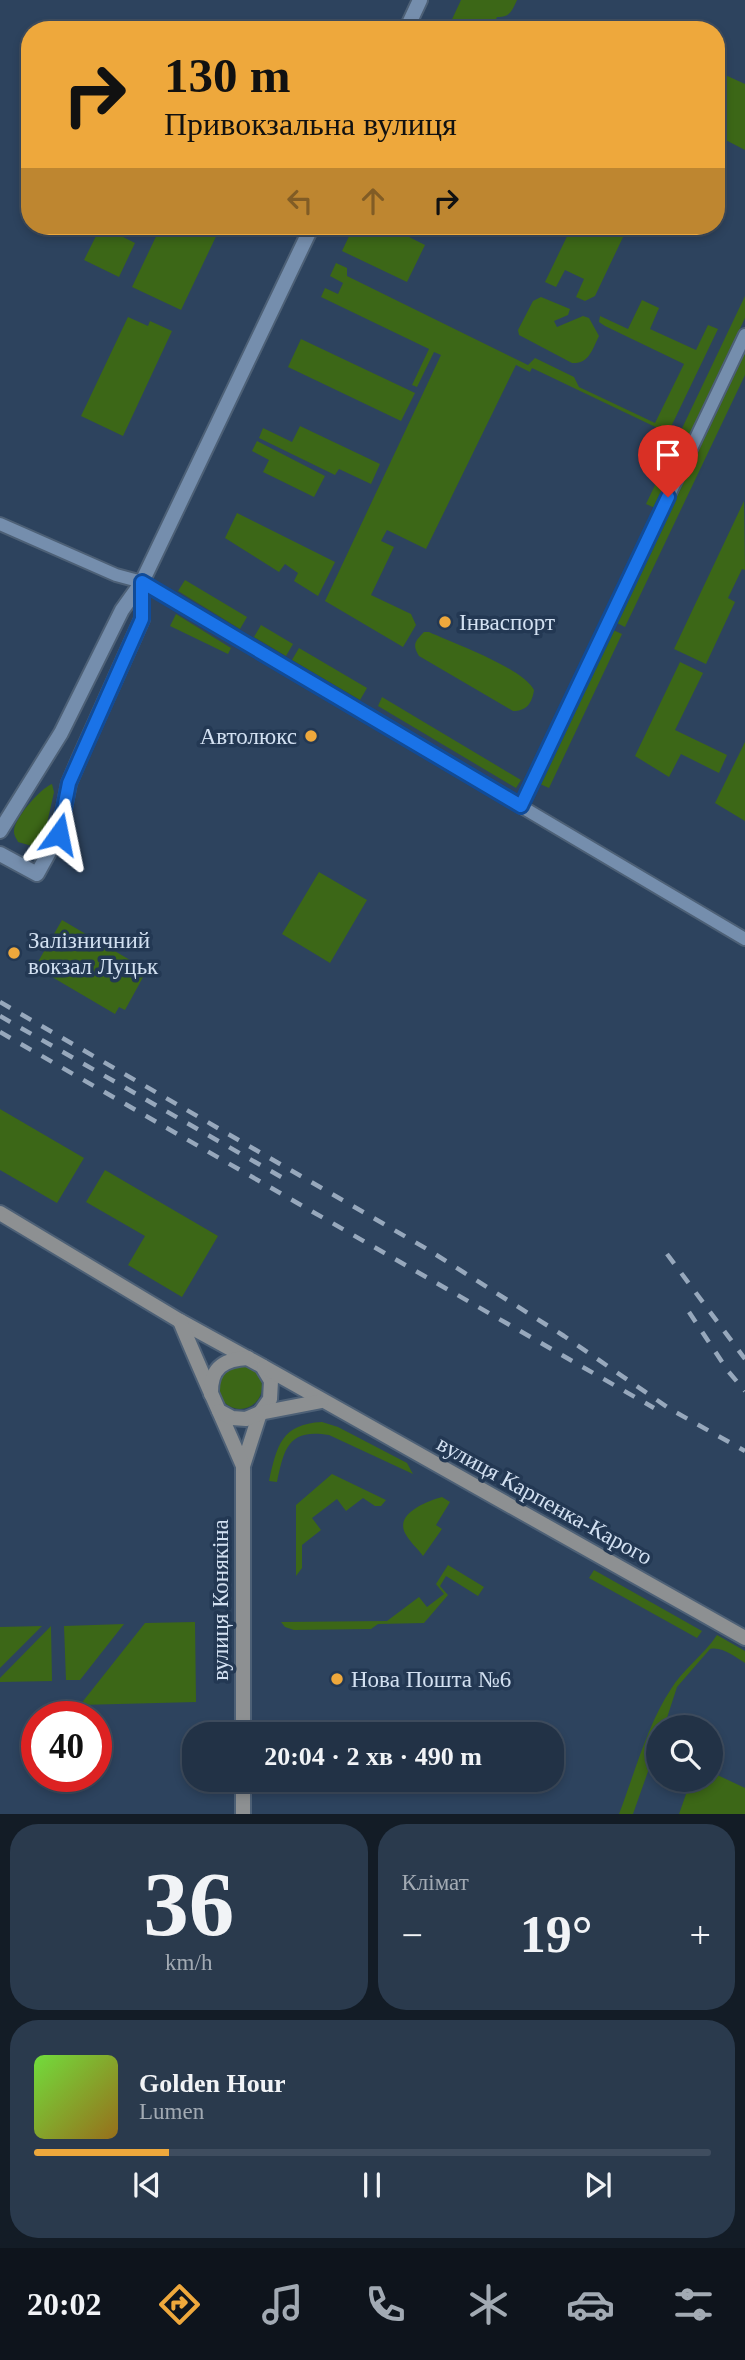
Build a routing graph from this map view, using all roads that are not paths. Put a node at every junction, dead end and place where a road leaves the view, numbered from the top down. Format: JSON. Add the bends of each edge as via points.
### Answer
{"nodes":[{"id":1,"x":420,"y":0,"type":"edge"},
{"id":2,"x":410,"y":21,"type":"edge"},
{"id":3,"x":308,"y":235,"type":"edge"},
{"id":4,"x":745,"y":335,"type":"edge"},
{"id":5,"x":0,"y":524,"type":"edge"},
{"id":6,"x":142,"y":582,"type":"junction"},
{"id":7,"x":521,"y":806,"type":"junction"},
{"id":8,"x":0,"y":831,"type":"edge"},
{"id":9,"x":0,"y":854,"type":"edge"},
{"id":10,"x":745,"y":939,"type":"edge"},
{"id":11,"x":0,"y":1213,"type":"edge"},
{"id":12,"x":180,"y":1321,"type":"junction"},
{"id":13,"x":248,"y":1358,"type":"junction"},
{"id":14,"x":262,"y":1366,"type":"junction"},
{"id":15,"x":322,"y":1401,"type":"junction"},
{"id":16,"x":215,"y":1405,"type":"junction"},
{"id":17,"x":260,"y":1413,"type":"junction"},
{"id":18,"x":243,"y":1465,"type":"junction"},
{"id":19,"x":745,"y":1638,"type":"edge"},
{"id":20,"x":243,"y":1722,"type":"edge"},
{"id":21,"x":243,"y":1792,"type":"edge"},
{"id":22,"x":243,"y":1814,"type":"edge"}],
"edges":[{"from":1,"to":2,"type":"street"},
{"from":3,"to":6,"type":"street"},
{"from":4,"to":7,"type":"street"},
{"from":5,"to":6,"type":"street"},
{"from":6,"to":7,"type":"street"},
{"from":6,"to":8,"type":"street","via":[[122,610],[61,733]]},
{"from":6,"to":9,"type":"street","via":[[142,619],[73,774],[59,834],[37,874]]},
{"from":7,"to":10,"type":"street"},
{"from":11,"to":12,"type":"main road"},
{"from":12,"to":13,"type":"main road"},
{"from":12,"to":16,"type":"main road"},
{"from":13,"to":14,"type":"main road"},
{"from":13,"to":16,"type":"main road","via":[[232,1359],[218,1367],[210,1382]]},
{"from":14,"to":15,"type":"main road","name":"вулиця Карпенка-Карого"},
{"from":14,"to":17,"type":"main road","via":[[271,1381],[270,1399]]},
{"from":15,"to":17,"type":"main road"},
{"from":15,"to":19,"type":"main road","name":"вулиця Карпенка-Карого"},
{"from":16,"to":17,"type":"main road","via":[[232,1418]]},
{"from":16,"to":18,"type":"main road"},
{"from":17,"to":18,"type":"main road"},
{"from":18,"to":20,"type":"main road","name":"вулиця Конякіна"},
{"from":21,"to":22,"type":"main road"}]}
